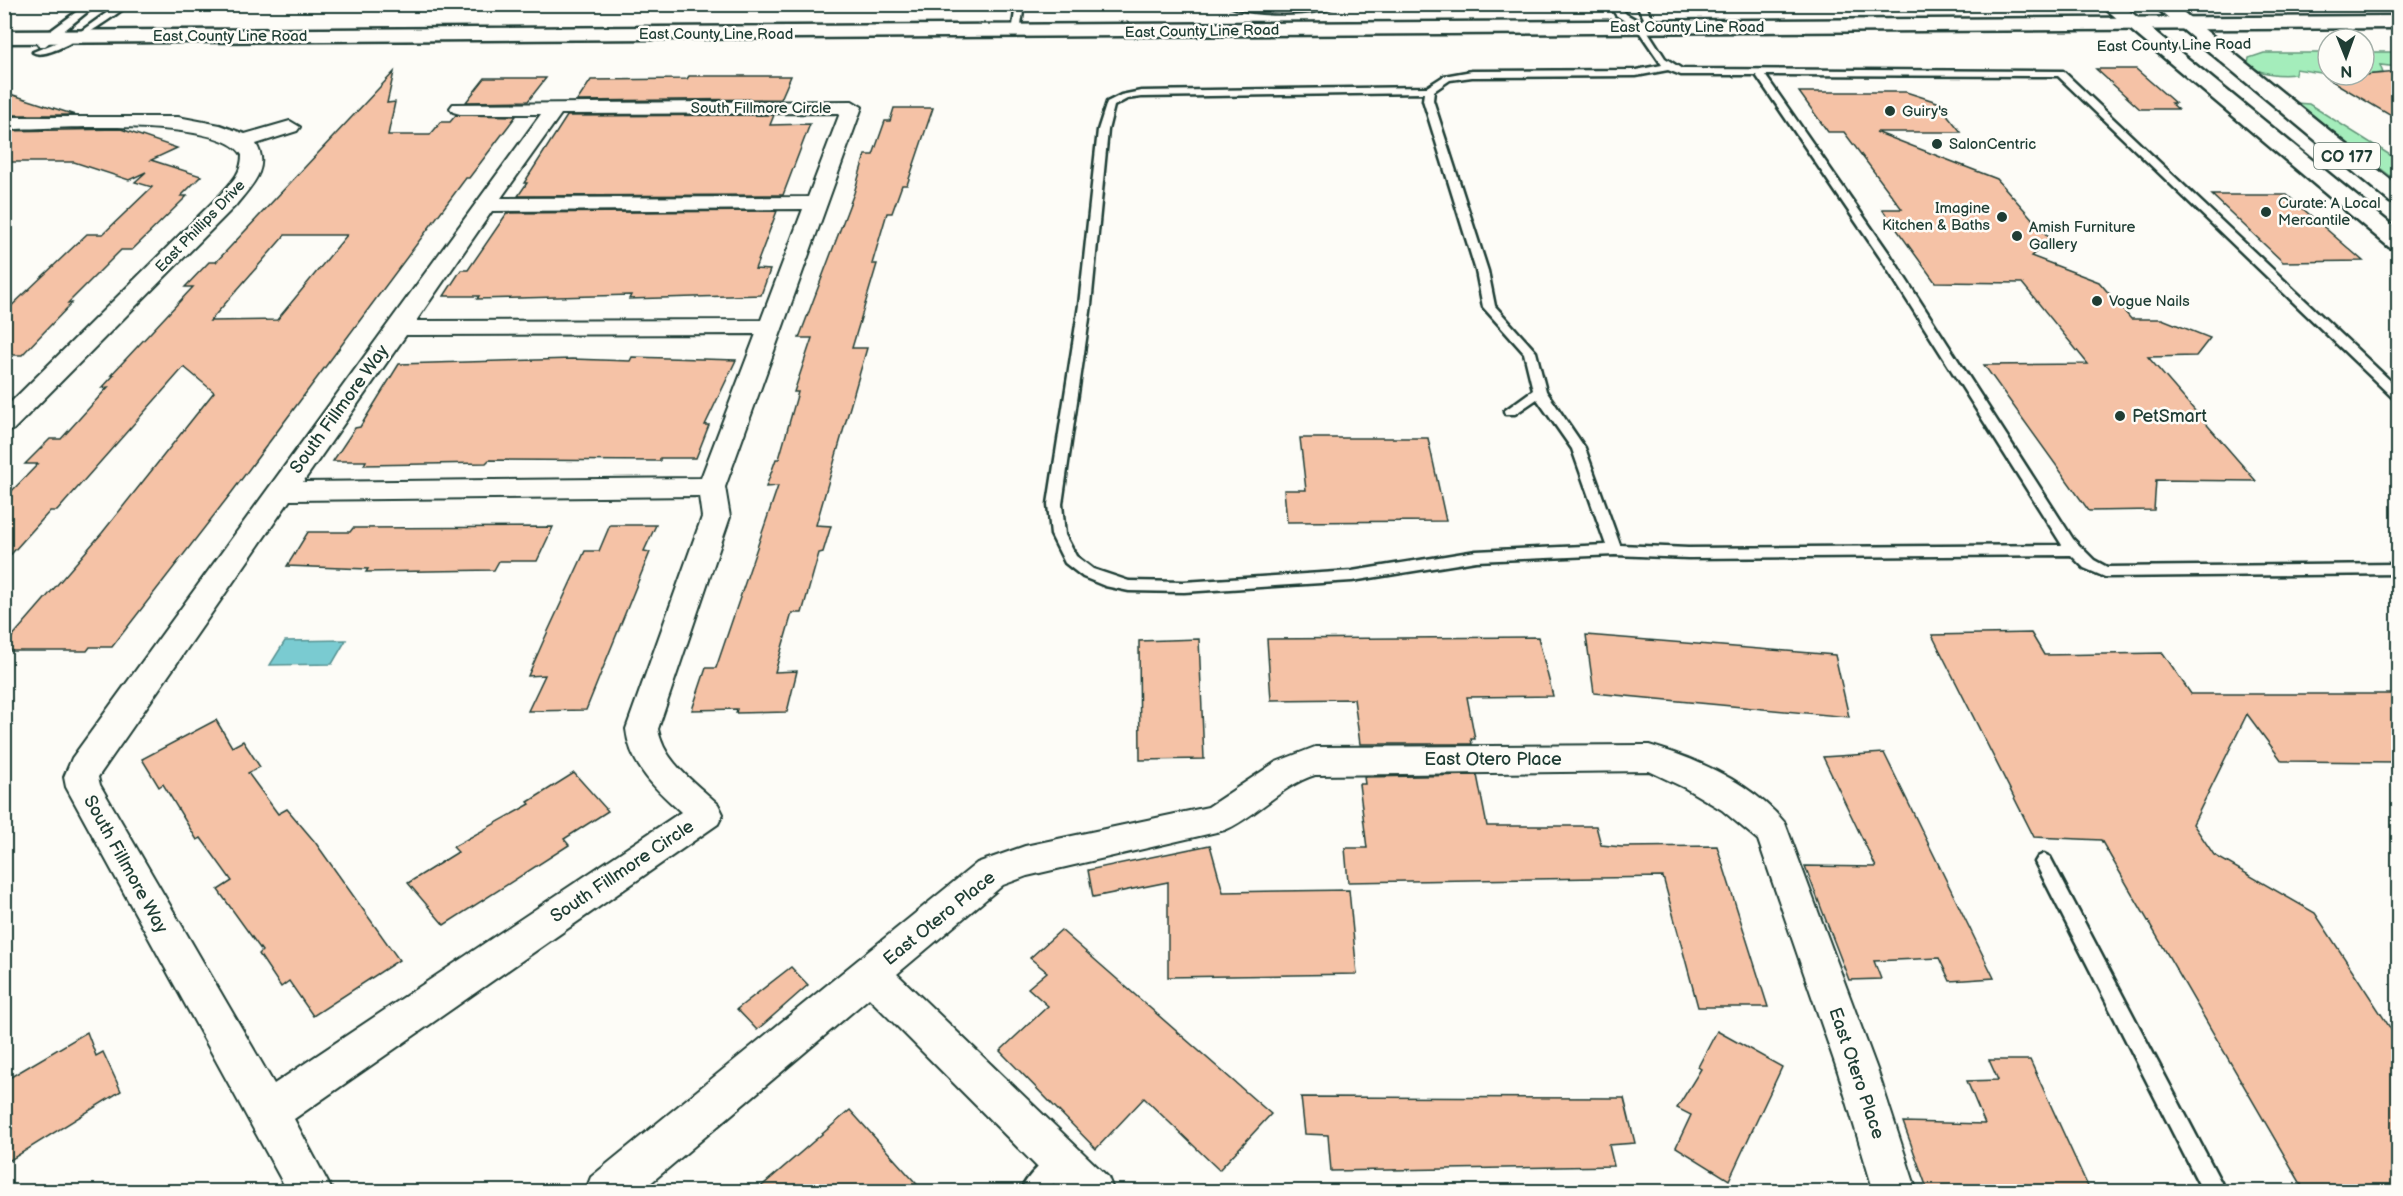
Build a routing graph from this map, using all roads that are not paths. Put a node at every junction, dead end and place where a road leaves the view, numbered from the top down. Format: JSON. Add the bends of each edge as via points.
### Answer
{"nodes":[{"id":1,"x":93,"y":4,"type":"edge"},
{"id":2,"x":125,"y":4,"type":"edge"},
{"id":3,"x":504,"y":4,"type":"edge"},
{"id":4,"x":564,"y":4,"type":"edge"},
{"id":5,"x":883,"y":4,"type":"edge"},
{"id":6,"x":930,"y":4,"type":"edge"},
{"id":7,"x":1020,"y":4,"type":"edge"},
{"id":8,"x":1230,"y":4,"type":"edge"},
{"id":9,"x":1335,"y":4,"type":"edge"},
{"id":10,"x":1613,"y":4,"type":"edge"},
{"id":11,"x":1640,"y":4,"type":"edge"},
{"id":12,"x":2109,"y":4,"type":"edge"},
{"id":13,"x":2161,"y":4,"type":"edge"},
{"id":14,"x":2398,"y":22,"type":"edge"},
{"id":15,"x":2185,"y":24,"type":"junction"},
{"id":16,"x":2134,"y":25,"type":"junction"},
{"id":17,"x":1640,"y":27,"type":"junction"},
{"id":18,"x":1016,"y":33,"type":"junction"},
{"id":19,"x":80,"y":36,"type":"junction"},
{"id":20,"x":4,"y":37,"type":"edge"},
{"id":21,"x":43,"y":44,"type":"junction"},
{"id":22,"x":2240,"y":44,"type":"dead end"},
{"id":23,"x":2158,"y":45,"type":"junction"},
{"id":24,"x":2209,"y":45,"type":"junction"},
{"id":25,"x":2131,"y":46,"type":"dead end"},
{"id":26,"x":1482,"y":47,"type":"dead end"},
{"id":27,"x":1630,"y":47,"type":"dead end"},
{"id":28,"x":1652,"y":47,"type":"junction"},
{"id":29,"x":1676,"y":47,"type":"dead end"},
{"id":30,"x":4,"y":52,"type":"edge"},
{"id":31,"x":1668,"y":67,"type":"junction"},
{"id":32,"x":1760,"y":74,"type":"junction"},
{"id":33,"x":1429,"y":90,"type":"junction"},
{"id":34,"x":460,"y":108,"type":"dead end"},
{"id":35,"x":555,"y":108,"type":"junction"},
{"id":36,"x":4,"y":123,"type":"edge"},
{"id":37,"x":290,"y":127,"type":"dead end"},
{"id":38,"x":243,"y":141,"type":"junction"},
{"id":39,"x":2398,"y":196,"type":"edge"},
{"id":40,"x":818,"y":203,"type":"junction"},
{"id":41,"x":485,"y":204,"type":"junction"},
{"id":42,"x":2398,"y":242,"type":"edge"},
{"id":43,"x":771,"y":327,"type":"junction"},
{"id":44,"x":397,"y":328,"type":"junction"},
{"id":45,"x":2385,"y":382,"type":"junction"},
{"id":46,"x":2398,"y":382,"type":"edge"},
{"id":47,"x":1540,"y":391,"type":"junction"},
{"id":48,"x":2398,"y":395,"type":"edge"},
{"id":49,"x":1510,"y":411,"type":"dead end"},
{"id":50,"x":4,"y":424,"type":"edge"},
{"id":51,"x":711,"y":487,"type":"junction"},
{"id":52,"x":281,"y":491,"type":"junction"},
{"id":53,"x":1616,"y":550,"type":"junction"},
{"id":54,"x":2075,"y":550,"type":"junction"},
{"id":55,"x":2398,"y":569,"type":"edge"},
{"id":56,"x":2044,"y":862,"type":"dead end"},
{"id":57,"x":870,"y":973,"type":"junction"},
{"id":58,"x":267,"y":1113,"type":"junction"},
{"id":59,"x":1061,"y":1161,"type":"junction"},
{"id":60,"x":312,"y":1191,"type":"edge"},
{"id":61,"x":606,"y":1191,"type":"edge"},
{"id":62,"x":1031,"y":1191,"type":"edge"},
{"id":63,"x":1093,"y":1191,"type":"edge"},
{"id":64,"x":1896,"y":1191,"type":"edge"},
{"id":65,"x":2215,"y":1191,"type":"edge"}],
"edges":[{"from":1,"to":21,"type":"lane"},
{"from":2,"to":19,"type":"lane"},
{"from":3,"to":4,"type":"lane"},
{"from":5,"to":6,"type":"lane"},
{"from":7,"to":18,"type":"lane"},
{"from":8,"to":9,"type":"lane","via":[[1278,9]]},
{"from":10,"to":17,"type":"lane","via":[[1619,16]]},
{"from":11,"to":17,"type":"lane","via":[[1648,18]]},
{"from":12,"to":16,"type":"main road","number":"CO 177"},
{"from":13,"to":15,"type":"main road","number":"CO 177"},
{"from":14,"to":15,"type":"main road","name":"East County Line Road"},
{"from":15,"to":16,"type":"main road","name":"East County Line Road"},
{"from":15,"to":24,"type":"main road","number":"CO 177"},
{"from":16,"to":17,"type":"main road","name":"East County Line Road"},
{"from":16,"to":23,"type":"main road","number":"CO 177"},
{"from":17,"to":18,"type":"main road","name":"East County Line Road"},
{"from":17,"to":28,"type":"lane"},
{"from":18,"to":19,"type":"main road","name":"East County Line Road"},
{"from":19,"to":21,"type":"main road","name":"East County Line Road"},
{"from":20,"to":21,"type":"main road","name":"East County Line Road"},
{"from":21,"to":26,"type":"main road","name":"East County Line Road"},
{"from":21,"to":30,"type":"main road","name":"East County Line Road"},
{"from":22,"to":24,"type":"main road","name":"East County Line Road"},
{"from":23,"to":24,"type":"main road","name":"East County Line Road"},
{"from":23,"to":25,"type":"main road","name":"East County Line Road"},
{"from":23,"to":42,"type":"main road","number":"CO 177"},
{"from":24,"to":39,"type":"main road","number":"CO 177"},
{"from":27,"to":28,"type":"main road","name":"East County Line Road"},
{"from":28,"to":29,"type":"main road","name":"East County Line Road"},
{"from":28,"to":31,"type":"lane"},
{"from":31,"to":32,"type":"lane","via":[[1690,73]]},
{"from":31,"to":33,"type":"lane","via":[[1636,73],[1472,74],[1447,78]]},
{"from":32,"to":45,"type":"lane","via":[[2060,73]]},
{"from":32,"to":54,"type":"lane","via":[[1885,256]]},
{"from":33,"to":47,"type":"lane","via":[[1428,100],[1482,271],[1489,307],[1530,352]]},
{"from":33,"to":53,"type":"lane","via":[[1141,94],[1110,104],[1103,130],[1084,313],[1056,492],[1062,548],[1088,573],[1110,582],[1153,587],[1352,576],[1476,556]]},
{"from":34,"to":35,"type":"street"},
{"from":35,"to":40,"type":"street","name":"South Fillmore Circle","via":[[852,107]]},
{"from":35,"to":41,"type":"street","name":"South Fillmore Way"},
{"from":36,"to":38,"type":"street","via":[[178,123],[227,132]]},
{"from":37,"to":38,"type":"street"},
{"from":38,"to":50,"type":"street","name":"East Phillips Drive","via":[[251,152],[253,165],[228,200]]},
{"from":40,"to":41,"type":"street"},
{"from":40,"to":43,"type":"street","name":"South Fillmore Circle"},
{"from":41,"to":44,"type":"street","name":"South Fillmore Way"},
{"from":43,"to":44,"type":"street","name":"South Fillmore Way"},
{"from":43,"to":51,"type":"street","name":"South Fillmore Circle"},
{"from":44,"to":52,"type":"street","name":"South Fillmore Way"},
{"from":45,"to":46,"type":"lane"},
{"from":45,"to":48,"type":"lane"},
{"from":47,"to":49,"type":"lane"},
{"from":47,"to":53,"type":"lane","via":[[1578,448]]},
{"from":51,"to":52,"type":"street","name":"South Fillmore Way"},
{"from":51,"to":58,"type":"street","name":"South Fillmore Circle","via":[[716,518],[642,729],[645,747],[656,765],[706,814]]},
{"from":52,"to":58,"type":"street","name":"South Fillmore Way","via":[[92,756],[81,777],[83,787]]},
{"from":53,"to":54,"type":"lane"},
{"from":54,"to":55,"type":"lane","via":[[2089,564],[2105,572]]},
{"from":56,"to":65,"type":"lane"},
{"from":57,"to":59,"type":"street","name":"East Otero Place"},
{"from":57,"to":61,"type":"street","name":"East Otero Place"},
{"from":57,"to":64,"type":"street","name":"East Otero Place","via":[[990,874],[1024,861],[1213,820],[1227,815],[1304,763],[1659,760],[1758,814],[1773,833],[1858,1071]]},
{"from":58,"to":60,"type":"street","name":"South Fillmore Way"},
{"from":59,"to":62,"type":"lane"},
{"from":59,"to":63,"type":"street","name":"East Otero Place"}]}
